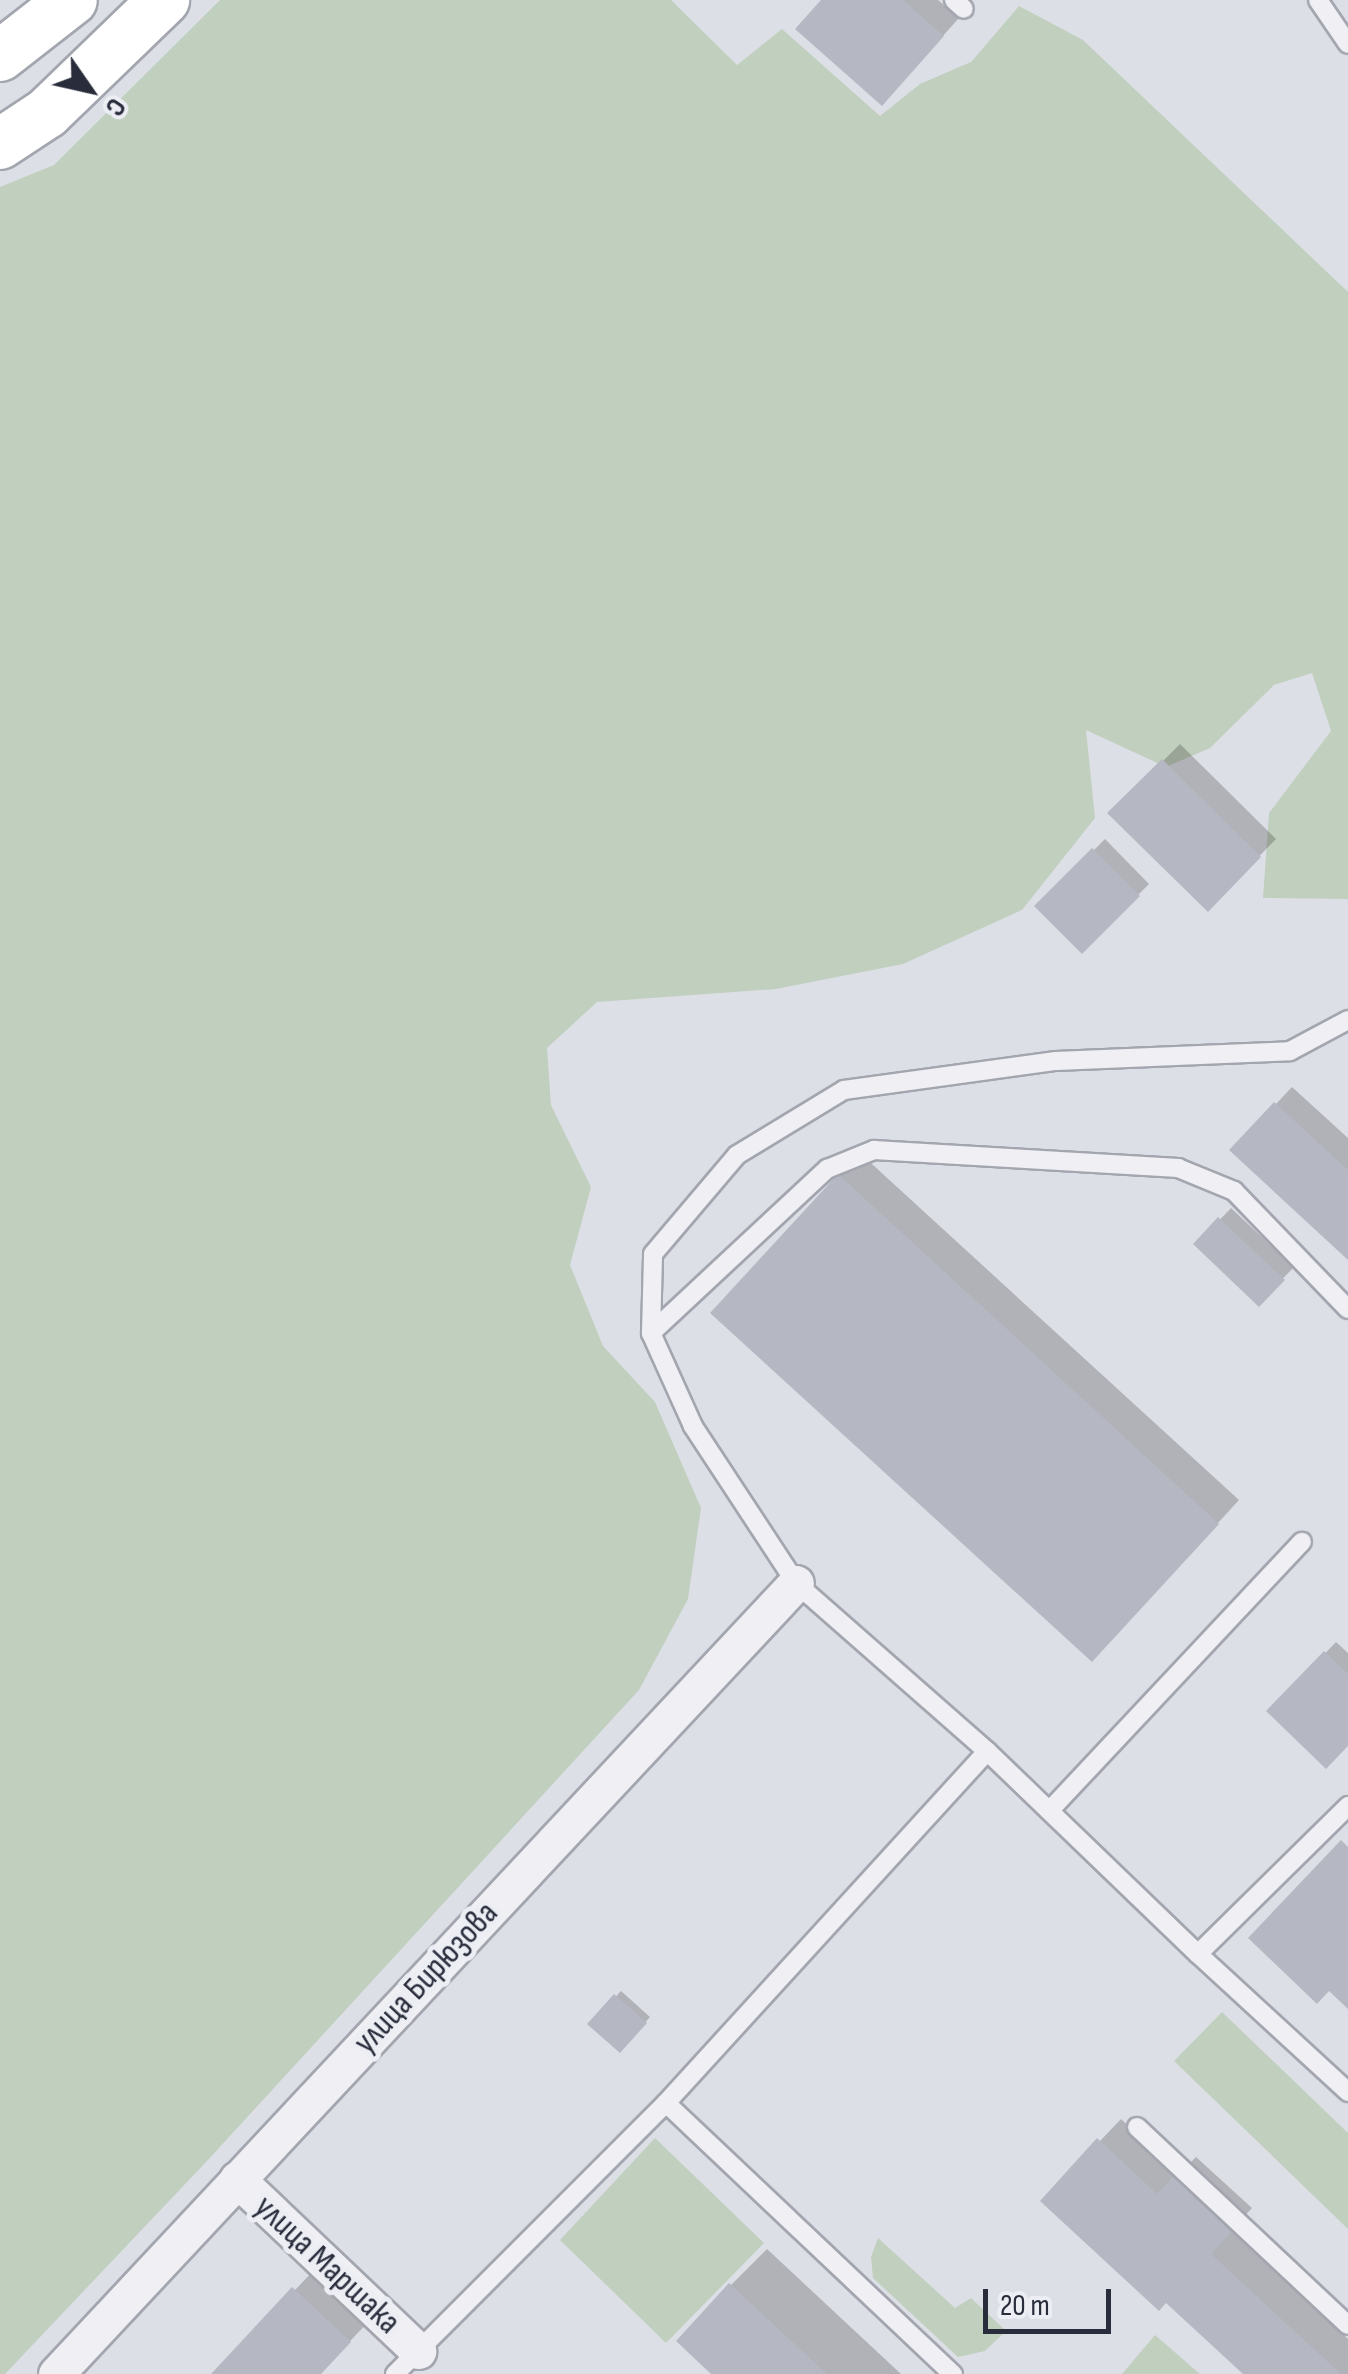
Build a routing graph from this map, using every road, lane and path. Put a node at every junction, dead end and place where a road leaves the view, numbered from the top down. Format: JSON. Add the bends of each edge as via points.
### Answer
{"nodes":[{"id":1,"x":72,"y":0,"type":"edge"},
{"id":2,"x":164,"y":0,"type":"edge"},
{"id":3,"x":1318,"y":0,"type":"edge"},
{"id":4,"x":1348,"y":44,"type":"edge"},
{"id":5,"x":0,"y":56,"type":"edge"},
{"id":6,"x":0,"y":144,"type":"edge"},
{"id":7,"x":1348,"y":1020,"type":"edge"},
{"id":8,"x":1348,"y":1310,"type":"edge"},
{"id":9,"x":651,"y":1333,"type":"junction"},
{"id":10,"x":1302,"y":1542,"type":"dead end"},
{"id":11,"x":796,"y":1584,"type":"junction"},
{"id":12,"x":987,"y":1751,"type":"junction"},
{"id":13,"x":1348,"y":1806,"type":"edge"},
{"id":14,"x":1050,"y":1810,"type":"junction"},
{"id":15,"x":1198,"y":1954,"type":"junction"},
{"id":16,"x":1348,"y":2092,"type":"edge"},
{"id":17,"x":666,"y":2103,"type":"junction"},
{"id":18,"x":1137,"y":2127,"type":"dead end"},
{"id":19,"x":237,"y":2180,"type":"junction"},
{"id":20,"x":1348,"y":2325,"type":"edge"},
{"id":21,"x":407,"y":2363,"type":"edge"},
{"id":22,"x":56,"y":2374,"type":"edge"},
{"id":23,"x":953,"y":2374,"type":"edge"}],
"edges":[{"from":1,"to":5,"type":"main road"},
{"from":2,"to":6,"type":"main road","via":[[48,114]]},
{"from":3,"to":4,"type":"lane"},
{"from":7,"to":9,"type":"lane","via":[[1290,1051],[1056,1062],[844,1090],[738,1155],[653,1254]]},
{"from":8,"to":9,"type":"lane","via":[[1234,1191],[1178,1168],[874,1150],[827,1169]]},
{"from":9,"to":11,"type":"lane","via":[[693,1426]]},
{"from":10,"to":14,"type":"lane"},
{"from":11,"to":12,"type":"lane"},
{"from":11,"to":19,"type":"street","name":"улица Бирюзова"},
{"from":12,"to":14,"type":"lane"},
{"from":12,"to":17,"type":"lane"},
{"from":13,"to":15,"type":"lane"},
{"from":14,"to":15,"type":"lane"},
{"from":15,"to":16,"type":"lane"},
{"from":17,"to":21,"type":"lane"},
{"from":17,"to":23,"type":"lane"},
{"from":18,"to":20,"type":"lane"},
{"from":19,"to":21,"type":"street","name":"улица Маршака"},
{"from":19,"to":22,"type":"street","name":"улица Бирюзова"}]}
